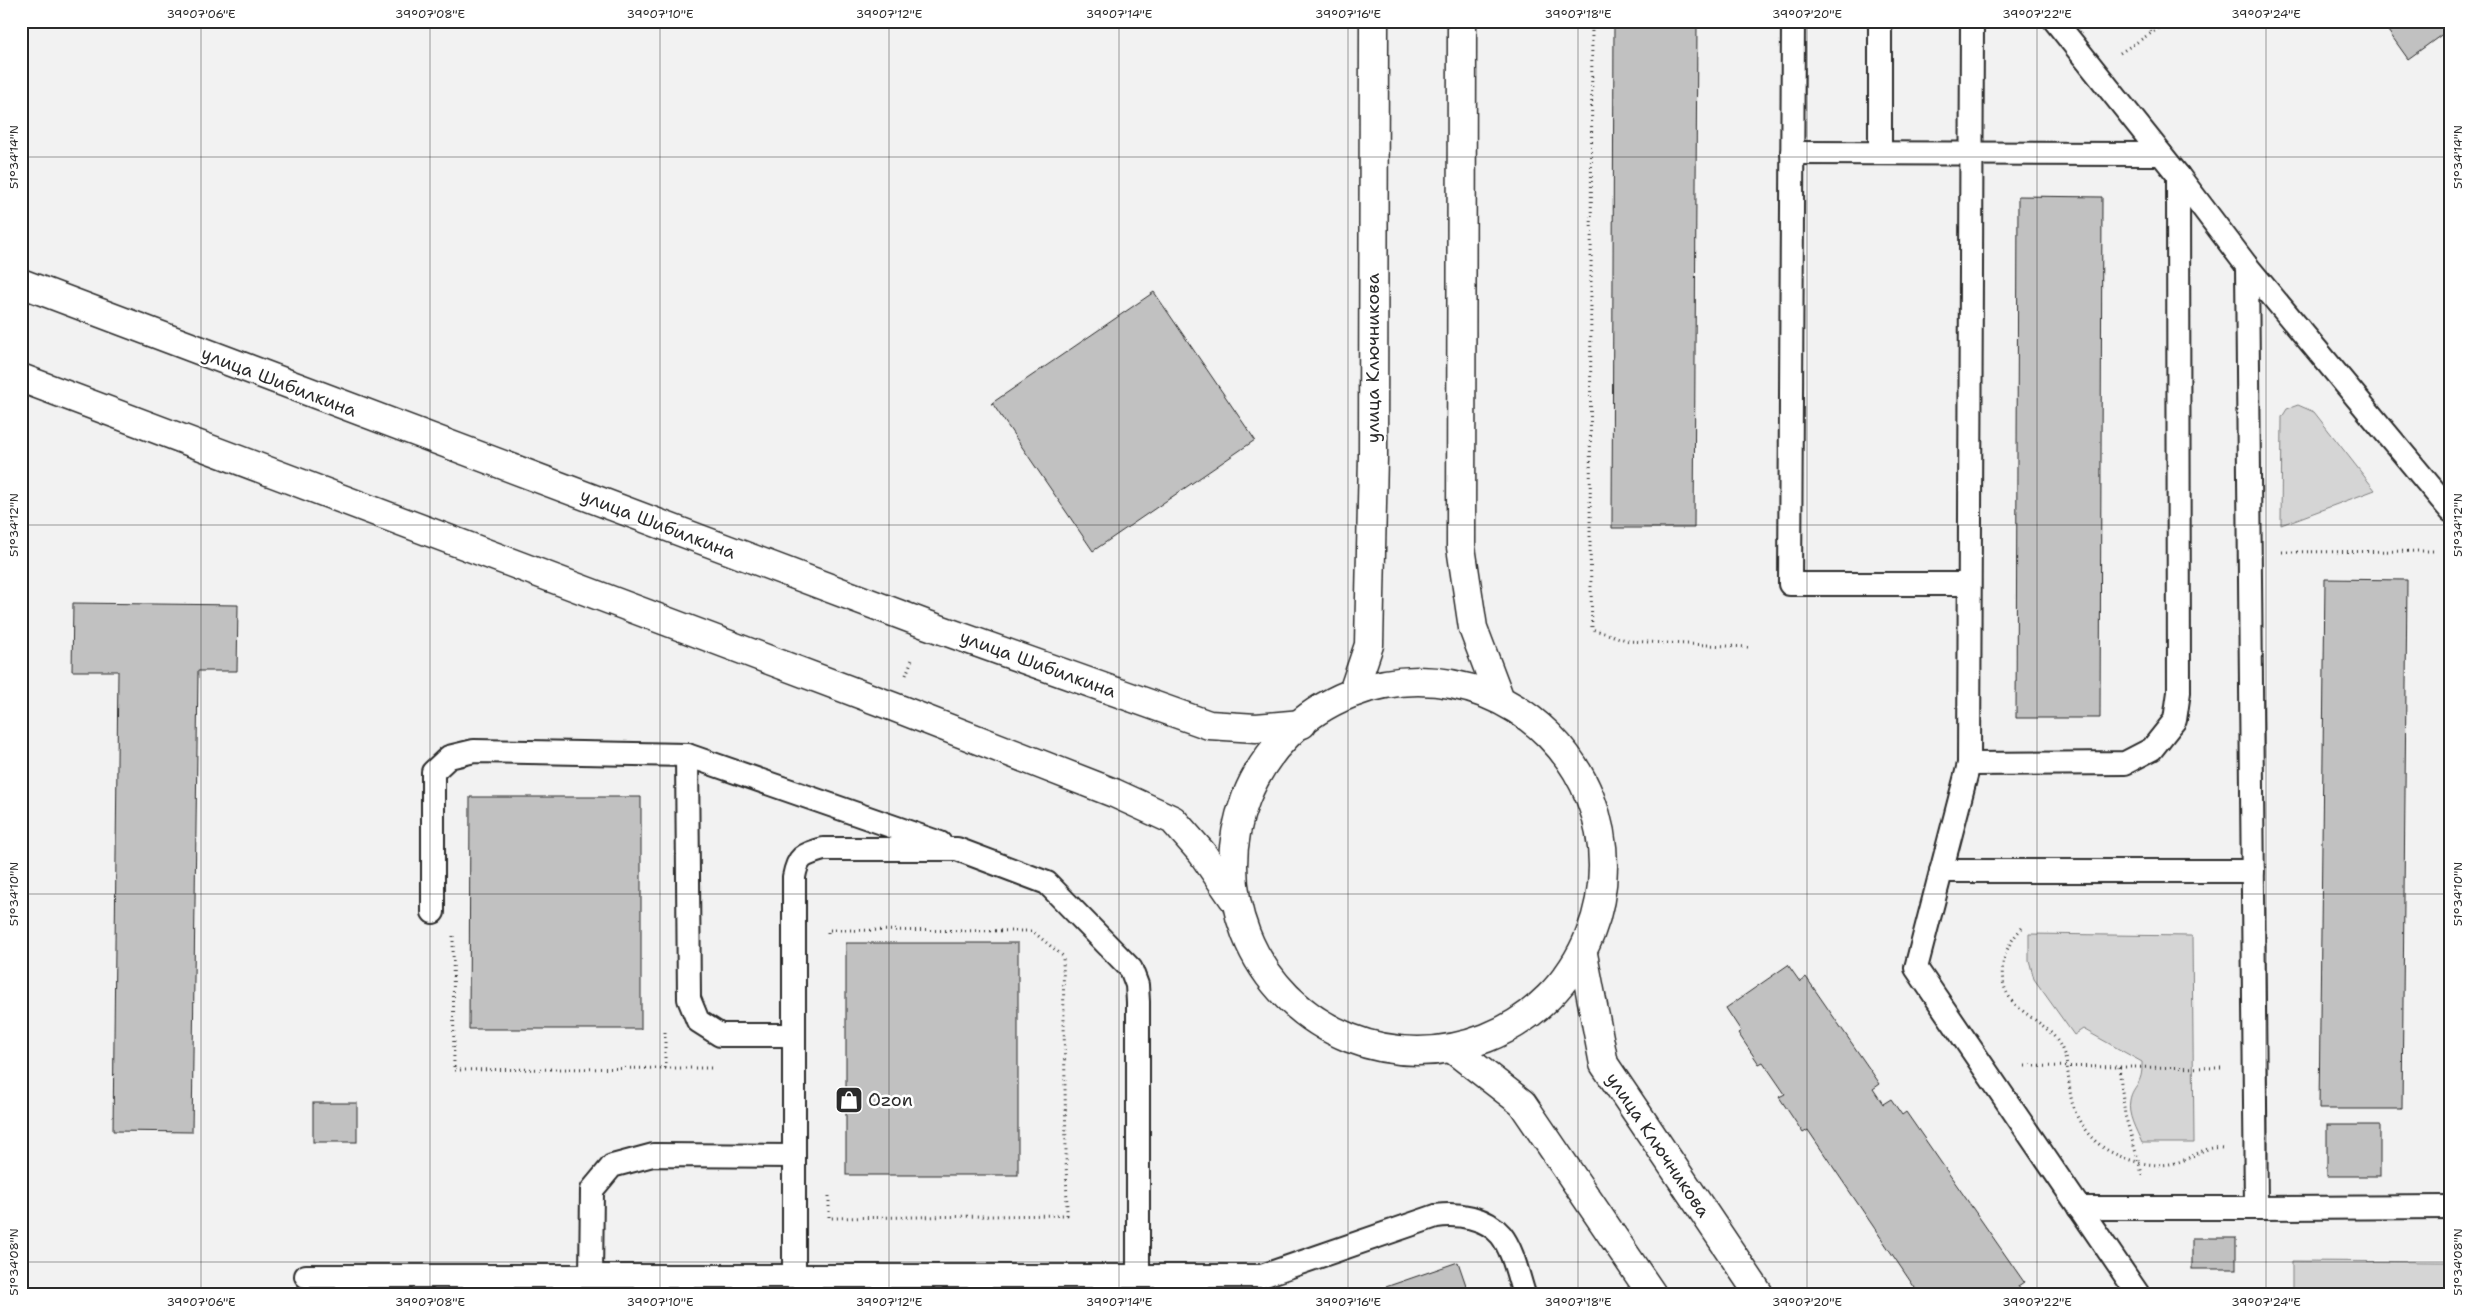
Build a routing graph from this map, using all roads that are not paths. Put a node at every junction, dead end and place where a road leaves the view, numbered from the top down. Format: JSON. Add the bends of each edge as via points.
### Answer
{"nodes":[{"id":1,"x":1374,"y":21,"type":"edge"},
{"id":2,"x":1462,"y":21,"type":"edge"},
{"id":3,"x":1793,"y":21,"type":"edge"},
{"id":4,"x":1880,"y":21,"type":"edge"},
{"id":5,"x":1972,"y":21,"type":"edge"},
{"id":6,"x":2056,"y":21,"type":"edge"},
{"id":7,"x":1792,"y":153,"type":"junction"},
{"id":8,"x":1880,"y":153,"type":"junction"},
{"id":9,"x":1971,"y":153,"type":"junction"},
{"id":10,"x":2161,"y":154,"type":"junction"},
{"id":11,"x":2178,"y":175,"type":"junction"},
{"id":12,"x":2247,"y":266,"type":"junction"},
{"id":13,"x":21,"y":284,"type":"edge"},
{"id":14,"x":21,"y":378,"type":"edge"},
{"id":15,"x":2451,"y":511,"type":"edge"},
{"id":16,"x":1969,"y":584,"type":"junction"},
{"id":17,"x":1353,"y":692,"type":"junction"},
{"id":18,"x":1498,"y":694,"type":"junction"},
{"id":19,"x":1302,"y":724,"type":"junction"},
{"id":20,"x":687,"y":755,"type":"junction"},
{"id":21,"x":1969,"y":764,"type":"junction"},
{"id":22,"x":957,"y":849,"type":"junction"},
{"id":23,"x":1941,"y":871,"type":"junction"},
{"id":24,"x":2253,"y":871,"type":"junction"},
{"id":25,"x":1233,"y":898,"type":"junction"},
{"id":26,"x":433,"y":904,"type":"road end"},
{"id":27,"x":1583,"y":954,"type":"junction"},
{"id":28,"x":794,"y":1034,"type":"junction"},
{"id":29,"x":1454,"y":1050,"type":"junction"},
{"id":30,"x":794,"y":1156,"type":"junction"},
{"id":31,"x":2451,"y":1207,"type":"edge"},
{"id":32,"x":2079,"y":1208,"type":"junction"},
{"id":33,"x":2256,"y":1208,"type":"junction"},
{"id":34,"x":306,"y":1276,"type":"dead end"},
{"id":35,"x":591,"y":1276,"type":"junction"},
{"id":36,"x":794,"y":1276,"type":"junction"},
{"id":37,"x":1138,"y":1276,"type":"junction"},
{"id":38,"x":1069,"y":1285,"type":"edge"},
{"id":39,"x":1524,"y":1294,"type":"edge"},
{"id":40,"x":1652,"y":1294,"type":"edge"},
{"id":41,"x":1759,"y":1294,"type":"edge"},
{"id":42,"x":2138,"y":1294,"type":"edge"}],
"edges":[{"from":1,"to":17,"type":"street","name":"улица Ключникова","via":[[1373,446],[1368,645]]},
{"from":2,"to":18,"type":"street","via":[[1462,547],[1473,628]]},
{"from":3,"to":7,"type":"lane"},
{"from":4,"to":8,"type":"lane"},
{"from":5,"to":9,"type":"lane"},
{"from":6,"to":10,"type":"lane"},
{"from":7,"to":8,"type":"lane"},
{"from":7,"to":16,"type":"lane","via":[[1790,584]]},
{"from":8,"to":9,"type":"lane"},
{"from":9,"to":10,"type":"lane"},
{"from":9,"to":16,"type":"lane"},
{"from":10,"to":11,"type":"lane"},
{"from":11,"to":12,"type":"lane"},
{"from":11,"to":21,"type":"lane","via":[[2179,692],[2175,720],[2152,749],[2125,763]]},
{"from":12,"to":15,"type":"lane"},
{"from":12,"to":24,"type":"lane"},
{"from":13,"to":19,"type":"street","name":"улица Шибилкина","via":[[925,624],[1209,725],[1256,728]]},
{"from":14,"to":25,"type":"street","via":[[1114,792],[1173,820],[1202,853]]},
{"from":16,"to":21,"type":"lane"},
{"from":17,"to":18,"type":"street","via":[[1412,685]]},
{"from":17,"to":19,"type":"street"},
{"from":18,"to":27,"type":"street","via":[[1568,756],[1594,804],[1604,852],[1604,903]]},
{"from":19,"to":25,"type":"street","via":[[1282,740],[1260,765],[1245,792],[1233,832]]},
{"from":20,"to":22,"type":"lane"},
{"from":20,"to":26,"type":"lane","via":[[474,751],[449,757],[433,772]]},
{"from":20,"to":28,"type":"lane","via":[[689,999],[698,1021],[720,1034]]},
{"from":21,"to":23,"type":"lane"},
{"from":22,"to":28,"type":"lane","via":[[823,849],[804,854],[796,863]]},
{"from":22,"to":37,"type":"lane","via":[[1048,883],[1131,969],[1137,985],[1138,1002]]},
{"from":23,"to":24,"type":"lane"},
{"from":23,"to":32,"type":"lane","via":[[1916,968]]},
{"from":24,"to":33,"type":"lane"},
{"from":25,"to":29,"type":"street","via":[[1238,918],[1259,960],[1292,1002],[1336,1031],[1398,1049]]},
{"from":27,"to":29,"type":"street","via":[[1562,983],[1517,1023]]},
{"from":27,"to":41,"type":"street","name":"улица Ключникова","via":[[1604,1064]]},
{"from":28,"to":30,"type":"lane"},
{"from":29,"to":40,"type":"street","via":[[1522,1103]]},
{"from":30,"to":35,"type":"lane","via":[[652,1154],[612,1166],[592,1190]]},
{"from":30,"to":36,"type":"lane"},
{"from":31,"to":33,"type":"lane"},
{"from":32,"to":33,"type":"lane"},
{"from":32,"to":42,"type":"lane"},
{"from":34,"to":35,"type":"lane"},
{"from":35,"to":36,"type":"lane"},
{"from":36,"to":38,"type":"lane"},
{"from":37,"to":38,"type":"lane"},
{"from":37,"to":39,"type":"lane","via":[[1262,1276],[1436,1216],[1454,1214],[1471,1218],[1501,1235]]}]}
